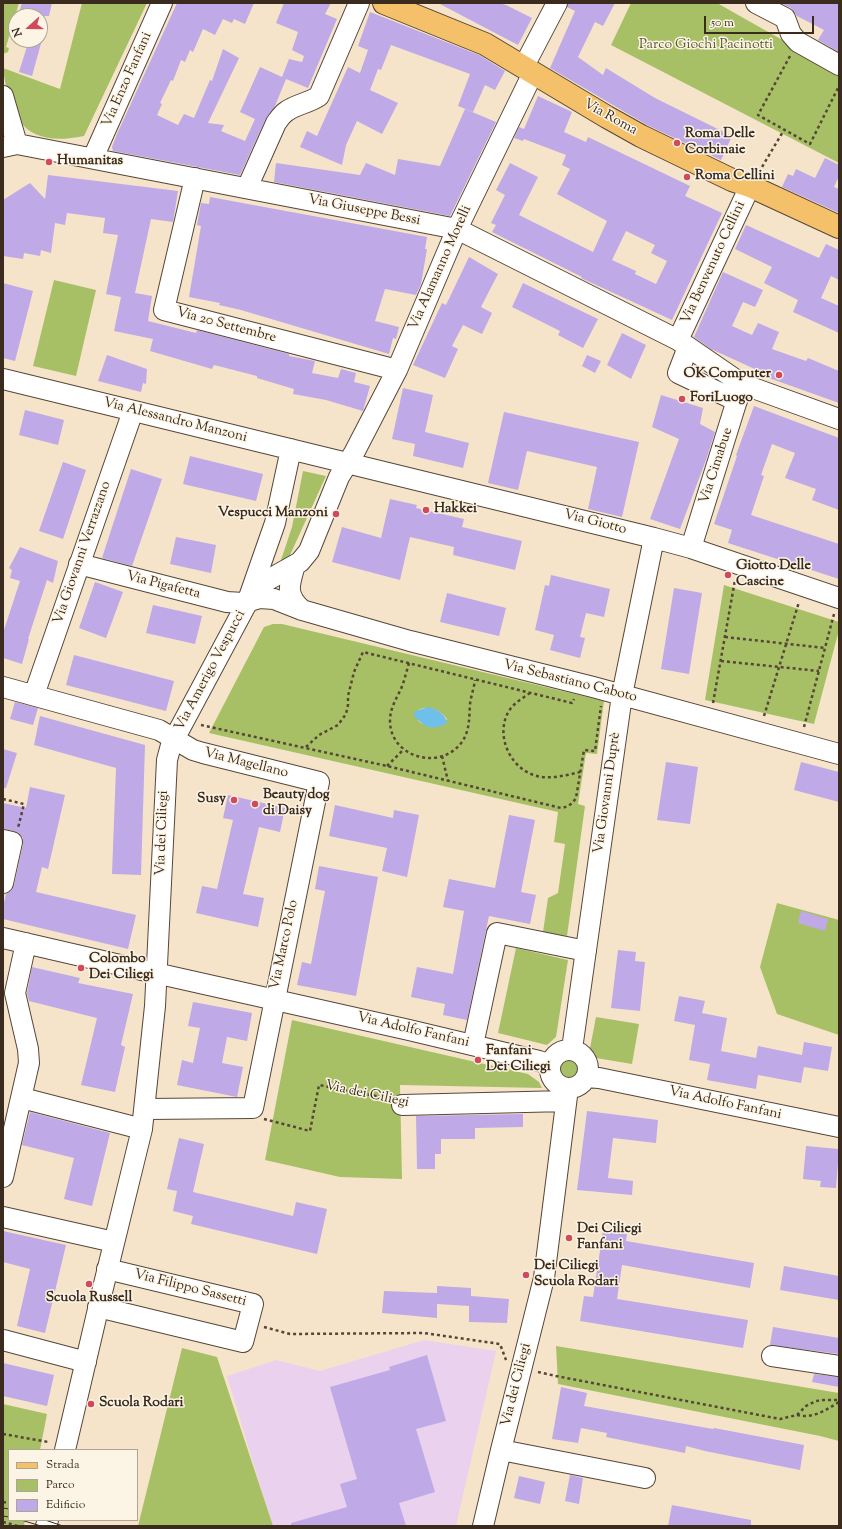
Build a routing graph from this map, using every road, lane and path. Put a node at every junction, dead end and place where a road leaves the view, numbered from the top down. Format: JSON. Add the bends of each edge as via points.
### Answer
{"nodes":[{"id":1,"x":162,"y":3,"type":"edge"},
{"id":2,"x":359,"y":3,"type":"edge"},
{"id":3,"x":384,"y":3,"type":"edge"},
{"id":4,"x":557,"y":3,"type":"edge"},
{"id":5,"x":756,"y":3,"type":"edge"},
{"id":6,"x":798,"y":42,"type":"junction"},
{"id":7,"x":839,"y":65,"type":"edge"},
{"id":8,"x":528,"y":70,"type":"junction"},
{"id":9,"x":839,"y":86,"type":"edge"},
{"id":10,"x":3,"y":96,"type":"edge"},
{"id":11,"x":784,"y":130,"type":"junction"},
{"id":12,"x":10,"y":145,"type":"edge"},
{"id":13,"x":93,"y":158,"type":"junction"},
{"id":14,"x":195,"y":178,"type":"junction"},
{"id":15,"x":750,"y":186,"type":"junction"},
{"id":16,"x":247,"y":188,"type":"junction"},
{"id":17,"x":839,"y":228,"type":"edge"},
{"id":18,"x":457,"y":229,"type":"junction"},
{"id":19,"x":683,"y":343,"type":"junction"},
{"id":20,"x":397,"y":370,"type":"junction"},
{"id":21,"x":3,"y":379,"type":"edge"},
{"id":22,"x":740,"y":393,"type":"junction"},
{"id":23,"x":133,"y":411,"type":"junction"},
{"id":24,"x":839,"y":419,"type":"edge"},
{"id":25,"x":292,"y":449,"type":"junction"},
{"id":26,"x":348,"y":462,"type":"junction"},
{"id":27,"x":654,"y":538,"type":"junction"},
{"id":28,"x":267,"y":548,"type":"junction"},
{"id":29,"x":691,"y":548,"type":"junction"},
{"id":30,"x":79,"y":564,"type":"junction"},
{"id":31,"x":738,"y":564,"type":"junction"},
{"id":32,"x":290,"y":568,"type":"junction"},
{"id":33,"x":804,"y":586,"type":"junction"},
{"id":34,"x":839,"y":598,"type":"edge"},
{"id":35,"x":247,"y":603,"type":"junction"},
{"id":36,"x":302,"y":610,"type":"junction"},
{"id":37,"x":725,"y":637,"type":"junction"},
{"id":38,"x":786,"y":643,"type":"junction"},
{"id":39,"x":825,"y":648,"type":"junction"},
{"id":40,"x":721,"y":661,"type":"junction"},
{"id":41,"x":409,"y":664,"type":"junction"},
{"id":42,"x":779,"y":667,"type":"junction"},
{"id":43,"x":818,"y":671,"type":"junction"},
{"id":44,"x":475,"y":680,"type":"junction"},
{"id":45,"x":3,"y":687,"type":"edge"},
{"id":46,"x":530,"y":693,"type":"junction"},
{"id":47,"x":34,"y":695,"type":"junction"},
{"id":48,"x":622,"y":695,"type":"junction"},
{"id":49,"x":581,"y":698,"type":"dead end"},
{"id":50,"x":601,"y":703,"type":"dead end"},
{"id":51,"x":711,"y":719,"type":"junction"},
{"id":52,"x":197,"y":724,"type":"dead end"},
{"id":53,"x":759,"y":732,"type":"junction"},
{"id":54,"x":175,"y":739,"type":"junction"},
{"id":55,"x":799,"y":743,"type":"junction"},
{"id":56,"x":306,"y":747,"type":"junction"},
{"id":57,"x":404,"y":749,"type":"junction"},
{"id":58,"x":839,"y":754,"type":"edge"},
{"id":59,"x":442,"y":756,"type":"junction"},
{"id":60,"x":387,"y":766,"type":"junction"},
{"id":61,"x":580,"y":772,"type":"junction"},
{"id":62,"x":448,"y":780,"type":"junction"},
{"id":63,"x":319,"y":782,"type":"joint"},
{"id":64,"x":3,"y":799,"type":"edge"},
{"id":65,"x":8,"y":841,"type":"edge"},
{"id":66,"x":3,"y":883,"type":"edge"},
{"id":67,"x":3,"y":938,"type":"edge"},
{"id":68,"x":26,"y":943,"type":"junction"},
{"id":69,"x":586,"y":951,"type":"junction"},
{"id":70,"x":157,"y":973,"type":"junction"},
{"id":71,"x":274,"y":999,"type":"junction"},
{"id":72,"x":11,"y":1015,"type":"edge"},
{"id":73,"x":473,"y":1045,"type":"junction"},
{"id":74,"x":572,"y":1049,"type":"junction"},
{"id":75,"x":550,"y":1064,"type":"junction"},
{"id":76,"x":586,"y":1077,"type":"junction"},
{"id":77,"x":567,"y":1094,"type":"junction"},
{"id":78,"x":22,"y":1098,"type":"junction"},
{"id":79,"x":402,"y":1105,"type":"joint"},
{"id":80,"x":253,"y":1108,"type":"junction"},
{"id":81,"x":145,"y":1109,"type":"junction"},
{"id":82,"x":839,"y":1127,"type":"edge"},
{"id":83,"x":142,"y":1129,"type":"junction"},
{"id":84,"x":3,"y":1177,"type":"edge"},
{"id":85,"x":3,"y":1216,"type":"edge"},
{"id":86,"x":114,"y":1242,"type":"junction"},
{"id":87,"x":107,"y":1269,"type":"junction"},
{"id":88,"x":98,"y":1307,"type":"junction"},
{"id":89,"x":248,"y":1323,"type":"junction"},
{"id":90,"x":3,"y":1340,"type":"edge"},
{"id":91,"x":772,"y":1356,"type":"dead end"},
{"id":92,"x":86,"y":1362,"type":"junction"},
{"id":93,"x":507,"y":1364,"type":"dead end"},
{"id":94,"x":839,"y":1366,"type":"edge"},
{"id":95,"x":538,"y":1372,"type":"dead end"},
{"id":96,"x":839,"y":1401,"type":"edge"},
{"id":97,"x":797,"y":1415,"type":"junction"},
{"id":98,"x":3,"y":1434,"type":"edge"},
{"id":99,"x":56,"y":1446,"type":"edge"},
{"id":100,"x":501,"y":1450,"type":"junction"},
{"id":101,"x":644,"y":1478,"type":"dead end"},
{"id":102,"x":3,"y":1522,"type":"edge"},
{"id":103,"x":18,"y":1526,"type":"edge"},
{"id":104,"x":483,"y":1526,"type":"edge"}],
"edges":[{"from":1,"to":13,"type":"street","name":"Via Enzo Fanfani"},
{"from":2,"to":16,"type":"street","via":[[319,96],[282,115]]},
{"from":3,"to":8,"type":"main road","name":"Via Roma","via":[[486,44]]},
{"from":4,"to":8,"type":"street","name":"Via Alamanno Morelli"},
{"from":5,"to":6,"type":"street","via":[[785,18]]},
{"from":6,"to":7,"type":"street"},
{"from":6,"to":11,"type":"path","via":[[758,115]]},
{"from":8,"to":15,"type":"main road","name":"Via Roma","via":[[641,136],[732,180]]},
{"from":8,"to":18,"type":"street","name":"Via Alamanno Morelli"},
{"from":9,"to":11,"type":"path","via":[[810,144]]},
{"from":10,"to":12,"type":"street"},
{"from":11,"to":15,"type":"path"},
{"from":12,"to":13,"type":"street","name":"Via Giuseppe Bessi"},
{"from":13,"to":14,"type":"street","name":"Via Giuseppe Bessi"},
{"from":14,"to":16,"type":"street","name":"Via Giuseppe Bessi"},
{"from":14,"to":20,"type":"street","name":"Via 20 Settembre","via":[[164,310]]},
{"from":15,"to":17,"type":"main road","name":"Via Roma"},
{"from":15,"to":19,"type":"street","name":"Via Benvenuto Cellini"},
{"from":16,"to":18,"type":"street","name":"Via Giuseppe Bessi"},
{"from":18,"to":19,"type":"street","name":"Via Giuseppe Bessi"},
{"from":18,"to":20,"type":"street","name":"Via Alamanno Morelli"},
{"from":19,"to":22,"type":"street","name":"Via Giuseppe Bessi"},
{"from":19,"to":22,"type":"street","name":"Via Benvenuto Cellini","via":[[678,373]]},
{"from":20,"to":26,"type":"street","name":"Via Alamanno Morelli"},
{"from":21,"to":23,"type":"street","name":"Via Alessandro Manzoni"},
{"from":22,"to":24,"type":"street"},
{"from":22,"to":29,"type":"street","name":"Via Cimabue"},
{"from":23,"to":25,"type":"street","name":"Via Alessandro Manzoni"},
{"from":23,"to":30,"type":"street","name":"Via Giovanni Verrazzano"},
{"from":25,"to":26,"type":"street","name":"Via Alessandro Manzoni"},
{"from":25,"to":28,"type":"street","name":"Via Amerigo Vespucci"},
{"from":26,"to":27,"type":"street","name":"Via Giotto"},
{"from":26,"to":32,"type":"street","name":"Via Amerigo Vespucci","via":[[309,551]]},
{"from":27,"to":29,"type":"street","name":"Via Giotto"},
{"from":27,"to":48,"type":"street","name":"Via Giovanni Duprè"},
{"from":28,"to":32,"type":"street","via":[[273,562]]},
{"from":28,"to":35,"type":"street","name":"Via Amerigo Vespucci"},
{"from":29,"to":31,"type":"street","name":"Via Giotto"},
{"from":30,"to":35,"type":"street","name":"Via Pigafetta","via":[[227,602]]},
{"from":30,"to":47,"type":"street","name":"Via Giovanni Verrazzano"},
{"from":31,"to":33,"type":"street","name":"Via Giotto"},
{"from":31,"to":37,"type":"path"},
{"from":32,"to":35,"type":"street","name":"Via Amerigo Vespucci","via":[[262,585]]},
{"from":32,"to":36,"type":"street","via":[[290,596]]},
{"from":33,"to":34,"type":"street","name":"Via Giotto"},
{"from":33,"to":38,"type":"path"},
{"from":34,"to":39,"type":"path"},
{"from":35,"to":36,"type":"street","name":"Via Sebastiano Caboto","via":[[258,598],[268,598]]},
{"from":35,"to":54,"type":"street","name":"Via Amerigo Vespucci"},
{"from":36,"to":48,"type":"street","name":"Via Sebastiano Caboto","via":[[410,642]]},
{"from":37,"to":38,"type":"path"},
{"from":37,"to":40,"type":"path"},
{"from":38,"to":39,"type":"path"},
{"from":38,"to":42,"type":"path"},
{"from":39,"to":43,"type":"path"},
{"from":40,"to":42,"type":"path"},
{"from":40,"to":51,"type":"path"},
{"from":41,"to":44,"type":"path"},
{"from":41,"to":56,"type":"path","via":[[362,652],[354,672],[346,714],[342,721],[319,735]]},
{"from":41,"to":57,"type":"path","via":[[403,685],[390,712],[392,733]]},
{"from":42,"to":43,"type":"path"},
{"from":42,"to":53,"type":"path"},
{"from":43,"to":55,"type":"path"},
{"from":44,"to":46,"type":"path"},
{"from":44,"to":59,"type":"path","via":[[465,737],[455,749]]},
{"from":45,"to":47,"type":"street"},
{"from":46,"to":49,"type":"path","via":[[572,703],[574,697]]},
{"from":46,"to":61,"type":"path","via":[[512,707],[504,725],[505,744],[513,760],[529,774],[539,776]]},
{"from":47,"to":54,"type":"street","via":[[159,730]]},
{"from":48,"to":51,"type":"street","name":"Via Sebastiano Caboto"},
{"from":48,"to":69,"type":"street","name":"Via Giovanni Duprè"},
{"from":50,"to":61,"type":"path","via":[[595,751],[584,750]]},
{"from":51,"to":53,"type":"street","name":"Via Sebastiano Caboto"},
{"from":52,"to":56,"type":"path"},
{"from":53,"to":55,"type":"street","name":"Via Sebastiano Caboto"},
{"from":54,"to":63,"type":"street","name":"Via Magellano","via":[[203,753]]},
{"from":54,"to":70,"type":"street","name":"Via dei Ciliegi","via":[[168,753],[166,767]]},
{"from":55,"to":58,"type":"street","name":"Via Sebastiano Caboto"},
{"from":56,"to":60,"type":"path"},
{"from":57,"to":59,"type":"path","via":[[422,758]]},
{"from":57,"to":60,"type":"path"},
{"from":59,"to":62,"type":"path"},
{"from":60,"to":62,"type":"path"},
{"from":61,"to":62,"type":"path","via":[[576,798],[572,804],[561,808]]},
{"from":63,"to":71,"type":"street","name":"Via Marco Polo"},
{"from":64,"to":65,"type":"path","via":[[24,804],[16,838]]},
{"from":65,"to":66,"type":"street"},
{"from":67,"to":68,"type":"street","name":"Via Adolfo Fanfani"},
{"from":68,"to":70,"type":"street","name":"Via Adolfo Fanfani"},
{"from":68,"to":72,"type":"street"},
{"from":69,"to":73,"type":"street","via":[[497,933]]},
{"from":69,"to":74,"type":"street","name":"Via Giovanni Duprè"},
{"from":70,"to":71,"type":"street","name":"Via Adolfo Fanfani"},
{"from":70,"to":81,"type":"street","name":"Via dei Ciliegi"},
{"from":71,"to":73,"type":"street","name":"Via Adolfo Fanfani"},
{"from":71,"to":80,"type":"street","name":"Via Marco Polo"},
{"from":72,"to":78,"type":"street","via":[[30,1058]]},
{"from":73,"to":75,"type":"street","name":"Via Adolfo Fanfani"},
{"from":74,"to":75,"type":"street","via":[[556,1054]]},
{"from":74,"to":76,"type":"street","via":[[578,1051],[586,1060]]},
{"from":75,"to":77,"type":"street","via":[[551,1077]]},
{"from":76,"to":77,"type":"street"},
{"from":76,"to":82,"type":"street","name":"Via Adolfo Fanfani"},
{"from":77,"to":79,"type":"street","name":"Via dei Ciliegi"},
{"from":77,"to":100,"type":"street","name":"Via dei Ciliegi","via":[[544,1278]]},
{"from":78,"to":83,"type":"street"},
{"from":78,"to":84,"type":"street"},
{"from":79,"to":80,"type":"path","name":"Via dei Ciliegi","via":[[401,1101],[319,1085],[310,1131],[252,1116]]},
{"from":80,"to":81,"type":"street"},
{"from":81,"to":83,"type":"street","name":"Via dei Ciliegi"},
{"from":83,"to":86,"type":"street"},
{"from":85,"to":86,"type":"street"},
{"from":86,"to":87,"type":"street"},
{"from":87,"to":88,"type":"street"},
{"from":87,"to":89,"type":"street","name":"Via Filippo Sassetti","via":[[253,1304]]},
{"from":88,"to":89,"type":"street","name":"Via Filippo Sassetti","via":[[243,1342]]},
{"from":88,"to":92,"type":"street"},
{"from":89,"to":93,"type":"path","via":[[290,1334],[424,1332],[500,1344]]},
{"from":90,"to":92,"type":"street"},
{"from":91,"to":94,"type":"street"},
{"from":92,"to":99,"type":"street"},
{"from":95,"to":97,"type":"path","via":[[780,1419]]},
{"from":96,"to":97,"type":"path","via":[[811,1416]]},
{"from":96,"to":97,"type":"path","via":[[824,1400],[811,1403]]},
{"from":98,"to":99,"type":"path"},
{"from":100,"to":101,"type":"street"},
{"from":100,"to":104,"type":"street","name":"Via dei Ciliegi"},
{"from":102,"to":103,"type":"path"}]}
